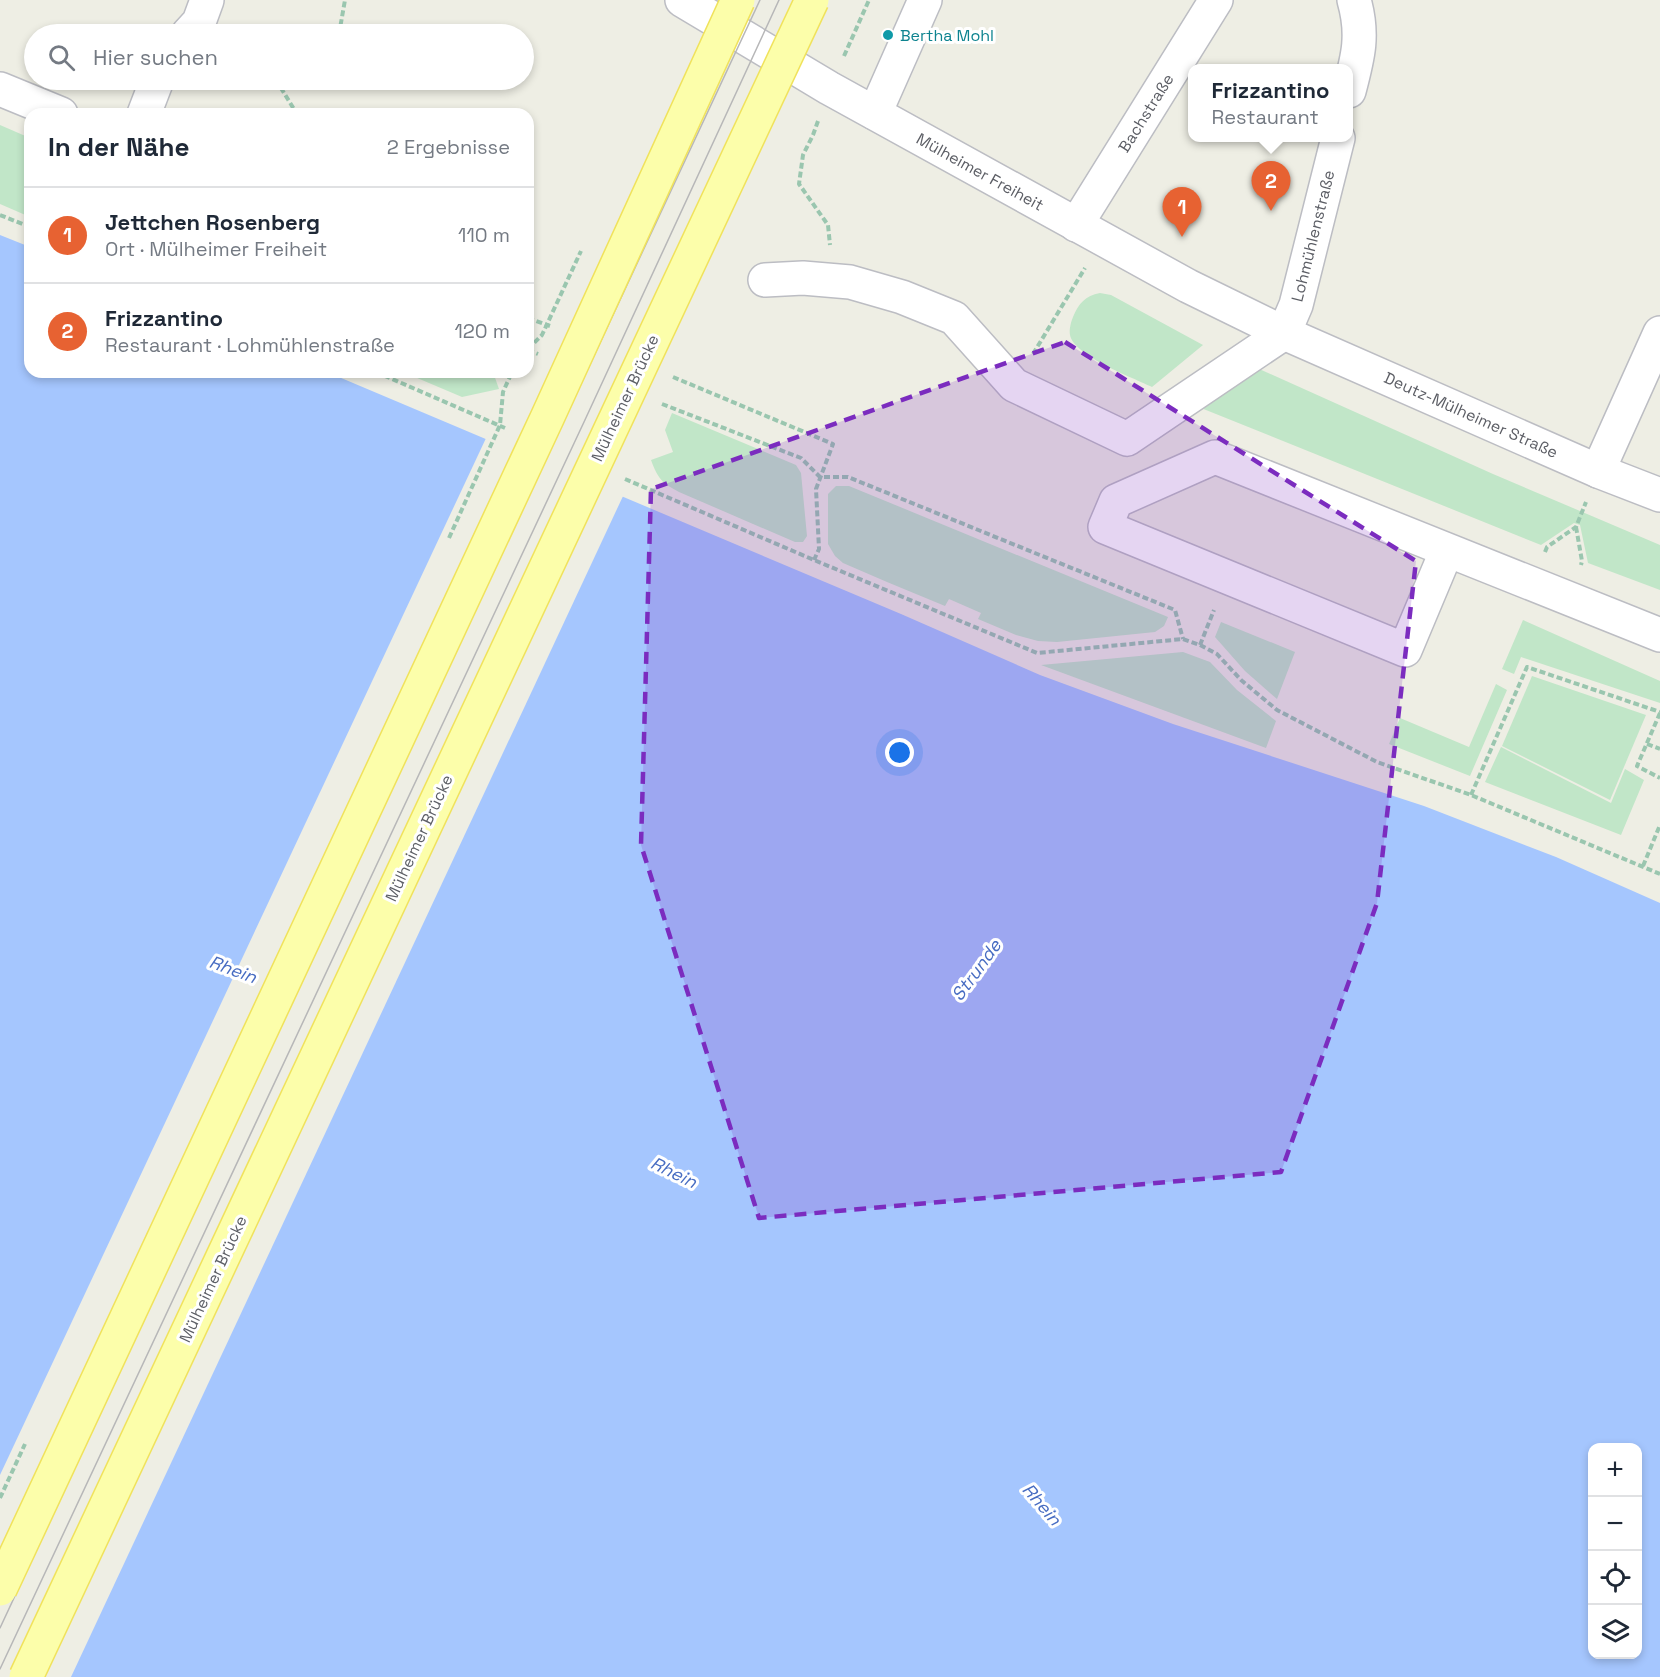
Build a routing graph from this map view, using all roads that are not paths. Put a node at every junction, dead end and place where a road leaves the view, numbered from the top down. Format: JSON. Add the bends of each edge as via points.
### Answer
{"nodes":[{"id":1,"x":207,"y":0,"type":"edge"},
{"id":2,"x":682,"y":0,"type":"edge"},
{"id":3,"x":722,"y":0,"type":"edge"},
{"id":4,"x":738,"y":0,"type":"edge"},
{"id":5,"x":812,"y":0,"type":"edge"},
{"id":6,"x":925,"y":0,"type":"edge"},
{"id":7,"x":1216,"y":0,"type":"edge"},
{"id":8,"x":1354,"y":0,"type":"edge"},
{"id":9,"x":197,"y":24,"type":"edge"},
{"id":10,"x":1353,"y":75,"type":"edge"},
{"id":11,"x":0,"y":89,"type":"edge"},
{"id":12,"x":153,"y":90,"type":"edge"},
{"id":13,"x":46,"y":108,"type":"edge"},
{"id":14,"x":146,"y":108,"type":"edge"},
{"id":15,"x":875,"y":113,"type":"junction"},
{"id":16,"x":1337,"y":142,"type":"edge"},
{"id":17,"x":1076,"y":225,"type":"junction"},
{"id":18,"x":765,"y":280,"type":"dead end"},
{"id":19,"x":1284,"y":333,"type":"junction"},
{"id":20,"x":1660,"y":333,"type":"edge"},
{"id":21,"x":1599,"y":471,"type":"junction"},
{"id":22,"x":1660,"y":495,"type":"edge"},
{"id":23,"x":1447,"y":550,"type":"junction"},
{"id":24,"x":1660,"y":635,"type":"edge"},
{"id":25,"x":0,"y":1551,"type":"edge"},
{"id":26,"x":0,"y":1589,"type":"edge"},
{"id":27,"x":26,"y":1677,"type":"edge"}],
"edges":[{"from":1,"to":9,"type":"street"},
{"from":2,"to":15,"type":"street","name":"Mülheimer Freiheit"},
{"from":3,"to":25,"type":"main road"},
{"from":4,"to":26,"type":"main road","bridge":true},
{"from":5,"to":27,"type":"main road","name":"Mülheimer Brücke","bridge":true},
{"from":6,"to":15,"type":"street"},
{"from":7,"to":17,"type":"street","name":"Bachstraße"},
{"from":8,"to":10,"type":"street","via":[[1360,25]]},
{"from":11,"to":13,"type":"street"},
{"from":12,"to":14,"type":"street"},
{"from":15,"to":17,"type":"street","name":"Mülheimer Freiheit"},
{"from":16,"to":19,"type":"street","name":"Lohmühlenstraße","via":[[1296,305]]},
{"from":17,"to":19,"type":"street","name":"Mülheimer Freiheit"},
{"from":18,"to":19,"type":"street","via":[[850,282],[954,318],[1014,385],[1126,439]]},
{"from":19,"to":21,"type":"street","name":"Deutz-Mülheimer Straße"},
{"from":20,"to":21,"type":"street"},
{"from":21,"to":22,"type":"street","name":"Deutz-Mülheimer Straße"},
{"from":23,"to":23,"type":"street","via":[[1215,458],[1116,501],[1105,527],[1405,650]]},
{"from":23,"to":24,"type":"street"}]}
